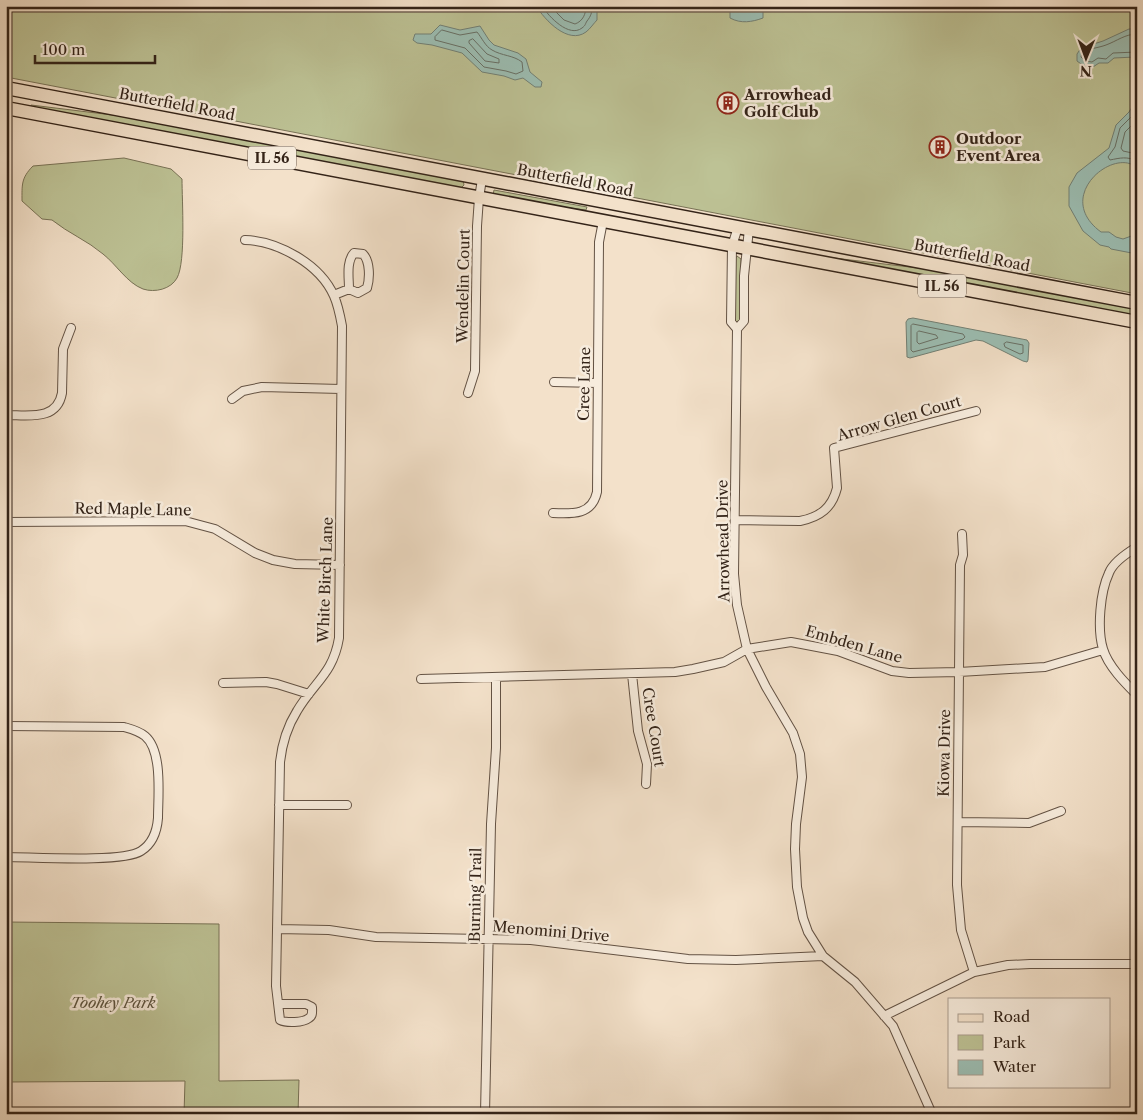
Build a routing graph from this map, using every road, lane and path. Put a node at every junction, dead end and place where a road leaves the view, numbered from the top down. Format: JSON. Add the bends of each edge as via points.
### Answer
{"nodes":[{"id":1,"x":6,"y":88,"type":"edge"},
{"id":2,"x":6,"y":108,"type":"edge"},
{"id":3,"x":482,"y":179,"type":"junction"},
{"id":4,"x":479,"y":198,"type":"junction"},
{"id":5,"x":603,"y":221,"type":"junction"},
{"id":6,"x":744,"y":228,"type":"junction"},
{"id":7,"x":245,"y":240,"type":"dead end"},
{"id":8,"x":732,"y":246,"type":"junction"},
{"id":9,"x":748,"y":249,"type":"junction"},
{"id":10,"x":349,"y":289,"type":"junction"},
{"id":11,"x":334,"y":295,"type":"junction"},
{"id":12,"x":1137,"y":303,"type":"edge"},
{"id":13,"x":1137,"y":322,"type":"edge"},
{"id":14,"x":70,"y":328,"type":"dead end"},
{"id":15,"x":737,"y":329,"type":"junction"},
{"id":16,"x":554,"y":382,"type":"dead end"},
{"id":17,"x":597,"y":383,"type":"junction"},
{"id":18,"x":341,"y":389,"type":"junction"},
{"id":19,"x":468,"y":393,"type":"dead end"},
{"id":20,"x":232,"y":399,"type":"dead end"},
{"id":21,"x":976,"y":410,"type":"dead end"},
{"id":22,"x":6,"y":415,"type":"edge"},
{"id":23,"x":553,"y":513,"type":"dead end"},
{"id":24,"x":735,"y":520,"type":"junction"},
{"id":25,"x":6,"y":522,"type":"edge"},
{"id":26,"x":962,"y":534,"type":"dead end"},
{"id":27,"x":1137,"y":547,"type":"edge"},
{"id":28,"x":340,"y":565,"type":"junction"},
{"id":29,"x":747,"y":650,"type":"junction"},
{"id":30,"x":1103,"y":650,"type":"junction"},
{"id":31,"x":959,"y":672,"type":"junction"},
{"id":32,"x":632,"y":674,"type":"junction"},
{"id":33,"x":496,"y":678,"type":"junction"},
{"id":34,"x":421,"y":679,"type":"dead end"},
{"id":35,"x":223,"y":683,"type":"dead end"},
{"id":36,"x":309,"y":694,"type":"junction"},
{"id":37,"x":1137,"y":696,"type":"edge"},
{"id":38,"x":6,"y":726,"type":"edge"},
{"id":39,"x":646,"y":784,"type":"dead end"},
{"id":40,"x":280,"y":805,"type":"junction"},
{"id":41,"x":347,"y":805,"type":"dead end"},
{"id":42,"x":1061,"y":811,"type":"dead end"},
{"id":43,"x":958,"y":822,"type":"junction"},
{"id":44,"x":6,"y":857,"type":"edge"},
{"id":45,"x":277,"y":929,"type":"junction"},
{"id":46,"x":488,"y":939,"type":"junction"},
{"id":47,"x":823,"y":956,"type":"junction"},
{"id":48,"x":1137,"y":964,"type":"edge"},
{"id":49,"x":974,"y":972,"type":"junction"},
{"id":50,"x":279,"y":1004,"type":"junction"},
{"id":51,"x":884,"y":1016,"type":"junction"},
{"id":52,"x":485,"y":1114,"type":"edge"},
{"id":53,"x":932,"y":1114,"type":"edge"}],
"edges":[{"from":1,"to":3,"type":"main road","name":"Butterfield Road","number":"IL 56"},
{"from":2,"to":4,"type":"main road","number":"IL 56"},
{"from":3,"to":4,"type":"street","name":"Wendelin Court"},
{"from":3,"to":6,"type":"main road","name":"Butterfield Road","number":"IL 56"},
{"from":4,"to":5,"type":"main road","number":"IL 56"},
{"from":4,"to":19,"type":"street","name":"Wendelin Court","via":[[475,371]]},
{"from":5,"to":8,"type":"main road","number":"IL 56"},
{"from":5,"to":17,"type":"street","name":"Cree Lane","via":[[599,242]]},
{"from":6,"to":8,"type":"street","name":"Arrowhead Drive"},
{"from":6,"to":9,"type":"street","name":"Arrowhead Drive"},
{"from":6,"to":12,"type":"main road","name":"Butterfield Road","number":"IL 56"},
{"from":7,"to":11,"type":"street","name":"White Birch Lane","via":[[268,244],[298,258],[316,272]]},
{"from":8,"to":9,"type":"main road","number":"IL 56"},
{"from":8,"to":15,"type":"street","name":"Arrowhead Drive","via":[[731,322]]},
{"from":9,"to":13,"type":"main road","number":"IL 56"},
{"from":9,"to":15,"type":"street","name":"Arrowhead Drive","via":[[744,321]]},
{"from":10,"to":10,"type":"street","via":[[358,293],[367,288],[367,261],[363,254],[351,256]]},
{"from":10,"to":11,"type":"street"},
{"from":11,"to":18,"type":"street","name":"White Birch Lane","via":[[342,326]]},
{"from":14,"to":22,"type":"street","via":[[63,349],[61,400],[56,409],[35,415]]},
{"from":15,"to":24,"type":"street","name":"Arrowhead Drive"},
{"from":16,"to":17,"type":"street"},
{"from":17,"to":23,"type":"street","name":"Cree Lane","via":[[595,499],[585,510]]},
{"from":18,"to":20,"type":"street","via":[[262,387],[243,391]]},
{"from":18,"to":28,"type":"street","name":"White Birch Lane"},
{"from":21,"to":24,"type":"street","name":"Arrow Glen Court","via":[[834,448],[836,493],[825,512],[810,519]]},
{"from":24,"to":29,"type":"street","name":"Arrowhead Drive","via":[[735,590]]},
{"from":25,"to":28,"type":"street","name":"Red Maple Lane","via":[[185,521],[215,529],[273,560]]},
{"from":26,"to":31,"type":"street","name":"Kiowa Drive"},
{"from":27,"to":30,"type":"street","via":[[1109,572],[1100,609]]},
{"from":28,"to":36,"type":"street","name":"White Birch Lane","via":[[338,644],[326,674]]},
{"from":29,"to":31,"type":"street","name":"Embden Lane","via":[[799,642],[899,672]]},
{"from":29,"to":32,"type":"street","name":"Embden Lane","via":[[705,667]]},
{"from":29,"to":47,"type":"street","name":"Arrowhead Drive","via":[[793,732],[800,754],[802,777],[796,824],[796,887],[802,918]]},
{"from":30,"to":31,"type":"street","name":"Embden Lane","via":[[1045,666]]},
{"from":30,"to":37,"type":"street","via":[[1118,676]]},
{"from":31,"to":43,"type":"street","name":"Kiowa Drive"},
{"from":32,"to":33,"type":"street","name":"Embden Lane"},
{"from":32,"to":39,"type":"street","name":"Cree Court","via":[[638,731],[647,764]]},
{"from":33,"to":34,"type":"street","name":"Embden Lane"},
{"from":33,"to":46,"type":"street","name":"Burning Trail"},
{"from":35,"to":36,"type":"street","via":[[266,682]]},
{"from":36,"to":40,"type":"street","name":"White Birch Lane","via":[[291,720],[284,740],[280,762]]},
{"from":38,"to":44,"type":"street","via":[[124,727],[145,736],[152,744],[158,765],[158,818],[154,837],[134,855],[115,858]]},
{"from":40,"to":41,"type":"street"},
{"from":40,"to":45,"type":"street","name":"White Birch Lane"},
{"from":42,"to":43,"type":"street","via":[[1029,823]]},
{"from":43,"to":49,"type":"street","name":"Kiowa Drive","via":[[959,916]]},
{"from":45,"to":46,"type":"street","name":"Menomini Drive","via":[[329,930],[376,937]]},
{"from":45,"to":50,"type":"street","name":"White Birch Lane","via":[[276,986]]},
{"from":46,"to":47,"type":"street","name":"Menomini Drive","via":[[550,942],[688,959]]},
{"from":46,"to":52,"type":"street","name":"Burning Trail"},
{"from":47,"to":51,"type":"street","name":"Arrowhead Drive","via":[[855,982]]},
{"from":48,"to":49,"type":"street","via":[[1008,965]]},
{"from":49,"to":51,"type":"street"},
{"from":50,"to":50,"type":"street","name":"White Birch Lane","via":[[280,1020],[284,1022],[301,1021],[312,1014],[312,1007],[306,1004]]},
{"from":51,"to":53,"type":"street","name":"Arrowhead Drive","via":[[900,1039]]}]}
